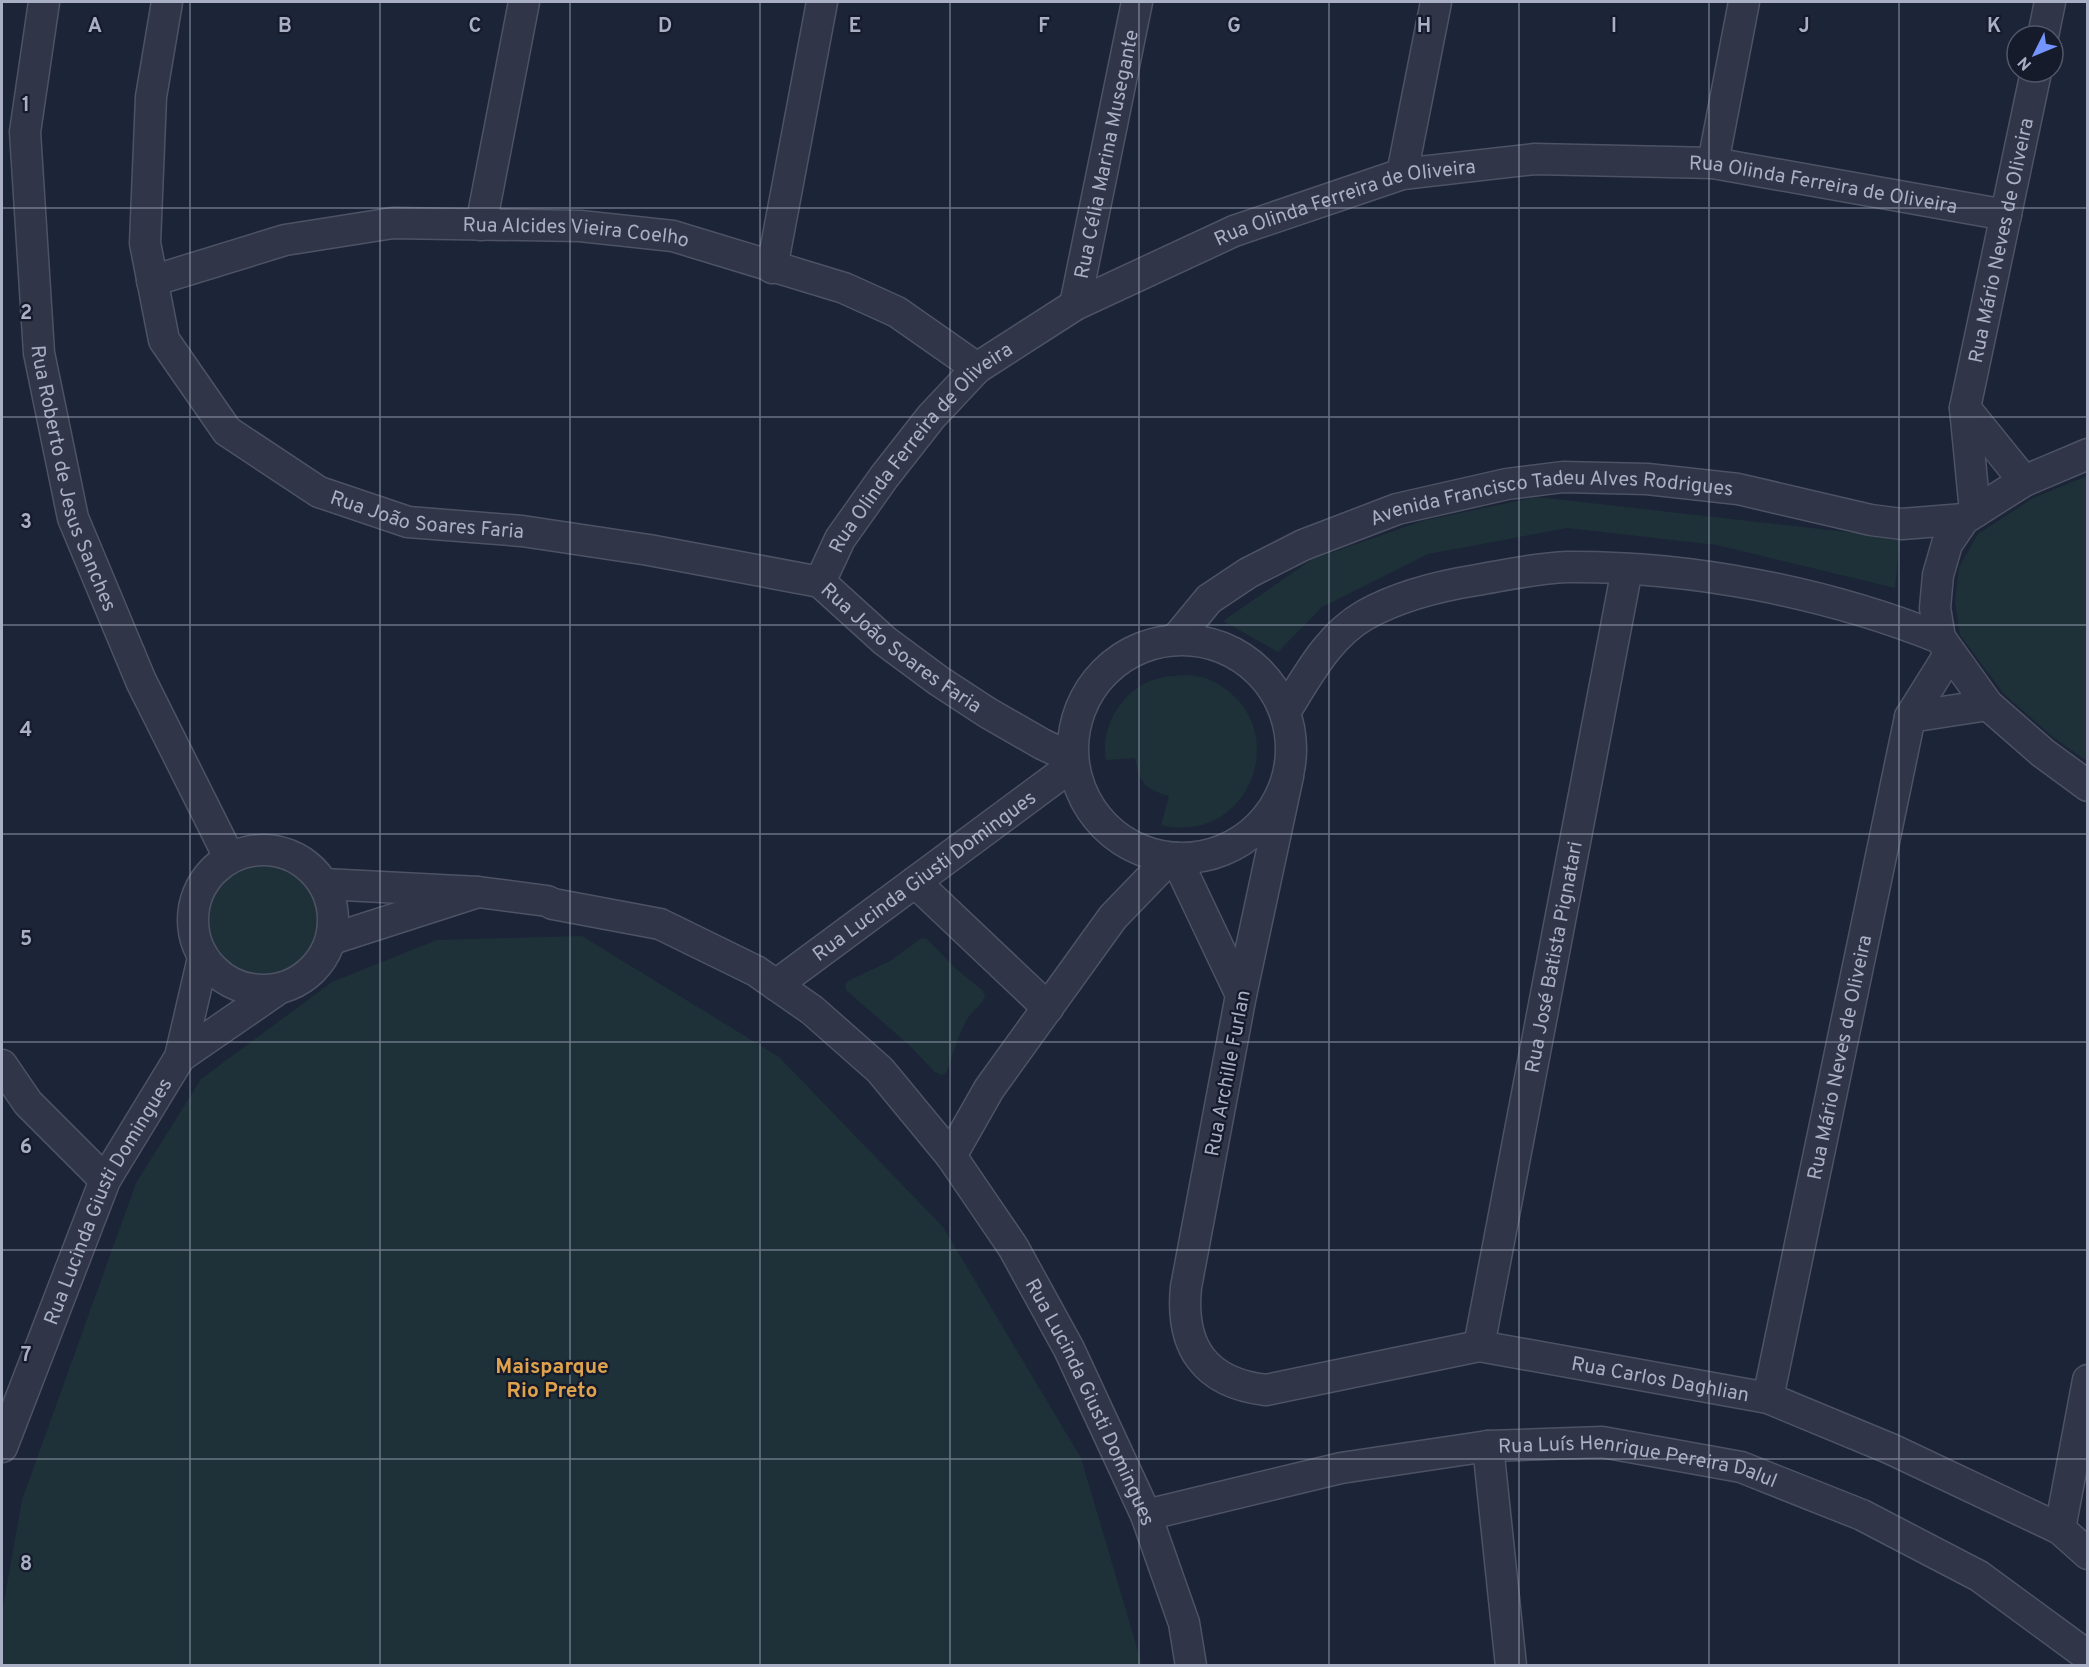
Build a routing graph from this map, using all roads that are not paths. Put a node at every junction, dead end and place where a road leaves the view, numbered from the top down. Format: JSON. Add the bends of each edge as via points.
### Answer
{"nodes":[{"id":1,"x":44,"y":2,"type":"edge"},
{"id":2,"x":167,"y":2,"type":"edge"},
{"id":3,"x":524,"y":2,"type":"edge"},
{"id":4,"x":822,"y":2,"type":"edge"},
{"id":5,"x":1137,"y":2,"type":"edge"},
{"id":6,"x":1436,"y":2,"type":"edge"},
{"id":7,"x":1744,"y":2,"type":"edge"},
{"id":8,"x":2050,"y":2,"type":"edge"},
{"id":9,"x":2045,"y":24,"type":"edge"},
{"id":10,"x":2033,"y":84,"type":"edge"},
{"id":11,"x":1713,"y":163,"type":"junction"},
{"id":12,"x":1402,"y":174,"type":"junction"},
{"id":13,"x":2006,"y":215,"type":"junction"},
{"id":14,"x":482,"y":225,"type":"junction"},
{"id":15,"x":772,"y":268,"type":"junction"},
{"id":16,"x":152,"y":281,"type":"junction"},
{"id":17,"x":1075,"y":305,"type":"junction"},
{"id":18,"x":977,"y":368,"type":"junction"},
{"id":19,"x":1965,"y":408,"type":"junction"},
{"id":20,"x":2088,"y":454,"type":"edge"},
{"id":21,"x":2024,"y":481,"type":"junction"},
{"id":22,"x":1969,"y":516,"type":"junction"},
{"id":23,"x":1626,"y":569,"type":"junction"},
{"id":24,"x":820,"y":582,"type":"junction"},
{"id":25,"x":1176,"y":639,"type":"junction"},
{"id":26,"x":1945,"y":645,"type":"junction"},
{"id":27,"x":1988,"y":705,"type":"junction"},
{"id":28,"x":1285,"y":712,"type":"junction"},
{"id":29,"x":1910,"y":717,"type":"junction"},
{"id":30,"x":1073,"y":751,"type":"junction"},
{"id":31,"x":1288,"y":776,"type":"junction"},
{"id":32,"x":2088,"y":786,"type":"edge"},
{"id":33,"x":229,"y":857,"type":"junction"},
{"id":34,"x":1173,"y":858,"type":"junction"},
{"id":35,"x":915,"y":882,"type":"junction"},
{"id":36,"x":324,"y":884,"type":"junction"},
{"id":37,"x":478,"y":892,"type":"junction"},
{"id":38,"x":332,"y":939,"type":"junction"},
{"id":39,"x":203,"y":958,"type":"junction"},
{"id":40,"x":776,"y":985,"type":"junction"},
{"id":41,"x":277,"y":990,"type":"junction"},
{"id":42,"x":1241,"y":995,"type":"junction"},
{"id":43,"x":1048,"y":1008,"type":"junction"},
{"id":44,"x":180,"y":1057,"type":"junction"},
{"id":45,"x":2,"y":1065,"type":"edge"},
{"id":46,"x":951,"y":1156,"type":"junction"},
{"id":47,"x":105,"y":1180,"type":"junction"},
{"id":48,"x":1479,"y":1346,"type":"junction"},
{"id":49,"x":1208,"y":1367,"type":"joint"},
{"id":50,"x":2088,"y":1380,"type":"edge"},
{"id":51,"x":1768,"y":1398,"type":"junction"},
{"id":52,"x":1488,"y":1446,"type":"junction"},
{"id":53,"x":2,"y":1447,"type":"edge"},
{"id":54,"x":1146,"y":1515,"type":"junction"},
{"id":55,"x":2060,"y":1529,"type":"junction"},
{"id":56,"x":2088,"y":1554,"type":"edge"},
{"id":57,"x":2088,"y":1656,"type":"edge"},
{"id":58,"x":1191,"y":1665,"type":"edge"},
{"id":59,"x":1511,"y":1665,"type":"edge"}],
"edges":[{"from":1,"to":33,"type":"street","name":"Rua Roberto de Jesus Sanches","via":[[25,132],[39,352],[73,518],[141,681]]},
{"from":2,"to":16,"type":"street","name":"Rua João Soares Faria","via":[[151,97],[145,243]]},
{"from":3,"to":14,"type":"street"},
{"from":4,"to":15,"type":"street"},
{"from":5,"to":17,"type":"street","name":"Rua Célia Marina Musegante"},
{"from":6,"to":12,"type":"street"},
{"from":7,"to":11,"type":"street"},
{"from":8,"to":9,"type":"street"},
{"from":10,"to":13,"type":"street","name":"Rua Mário Neves de Oliveira"},
{"from":11,"to":12,"type":"street","name":"Rua Olinda Ferreira de Oliveira","via":[[1535,159]]},
{"from":11,"to":13,"type":"street","name":"Rua Olinda Ferreira de Oliveira"},
{"from":12,"to":17,"type":"street","name":"Rua Olinda Ferreira de Oliveira","via":[[1234,231]]},
{"from":13,"to":19,"type":"street","name":"Rua Mário Neves de Oliveira"},
{"from":14,"to":15,"type":"street","name":"Rua Alcides Vieira Coelho","via":[[580,226],[673,237]]},
{"from":14,"to":16,"type":"street","name":"Rua Alcides Vieira Coelho","via":[[393,224],[285,240]]},
{"from":15,"to":18,"type":"street","name":"Rua Alcides Vieira Coelho","via":[[844,288],[897,312]]},
{"from":16,"to":24,"type":"street","name":"Rua João Soares Faria","via":[[164,340],[227,431],[319,492],[408,522],[522,531]]},
{"from":17,"to":18,"type":"street","name":"Rua Olinda Ferreira de Oliveira"},
{"from":18,"to":24,"type":"street","name":"Rua Olinda Ferreira de Oliveira","via":[[931,417],[884,477],[840,539]]},
{"from":19,"to":21,"type":"street"},
{"from":19,"to":22,"type":"street","name":"Rua Mário Neves de Oliveira"},
{"from":20,"to":21,"type":"street"},
{"from":21,"to":22,"type":"street"},
{"from":22,"to":25,"type":"street","name":"Avenida Francisco Tadeu Alves Rodrigues","via":[[1902,524],[1738,489],[1647,479],[1563,477],[1507,484],[1397,509],[1303,545],[1248,573],[1209,599]]},
{"from":22,"to":26,"type":"street","via":[[1947,544],[1938,575],[1935,608]]},
{"from":23,"to":26,"type":"street","via":[[1701,576],[1815,598],[1866,611]]},
{"from":23,"to":28,"type":"street","via":[[1555,568],[1444,586],[1409,596],[1364,616],[1333,641]]},
{"from":23,"to":48,"type":"street","name":"Rua José Batista Pignatari"},
{"from":24,"to":30,"type":"street","name":"Rua João Soares Faria","via":[[885,641],[939,681],[1042,744]]},
{"from":25,"to":28,"type":"street","via":[[1203,641],[1230,650],[1253,666],[1272,687]]},
{"from":25,"to":30,"type":"street","via":[[1151,643],[1109,666],[1080,705]]},
{"from":26,"to":27,"type":"street"},
{"from":26,"to":29,"type":"street","name":"Rua Mário Neves de Oliveira"},
{"from":27,"to":29,"type":"street"},
{"from":27,"to":32,"type":"street"},
{"from":28,"to":31,"type":"street","via":[[1292,755]]},
{"from":29,"to":51,"type":"street","name":"Rua Mário Neves de Oliveira"},
{"from":30,"to":34,"type":"street","via":[[1079,788],[1106,827],[1135,847]]},
{"from":30,"to":35,"type":"street","name":"Rua Lucinda Giusti Domingues"},
{"from":31,"to":34,"type":"street","via":[[1281,797],[1255,831],[1220,852]]},
{"from":31,"to":42,"type":"street","name":"Rua Archille Furlan"},
{"from":33,"to":36,"type":"street","via":[[263,849],[282,852],[298,859]]},
{"from":33,"to":39,"type":"street","via":[[201,884],[195,902],[192,921]]},
{"from":34,"to":42,"type":"street"},
{"from":34,"to":43,"type":"street","via":[[1113,917]]},
{"from":35,"to":40,"type":"street","name":"Rua Lucinda Giusti Domingues"},
{"from":35,"to":43,"type":"street"},
{"from":36,"to":37,"type":"street","name":"Rua Lucinda Giusti Domingues"},
{"from":36,"to":38,"type":"street","via":[[334,920]]},
{"from":37,"to":38,"type":"street","name":"Rua Lucinda Giusti Domingues"},
{"from":37,"to":40,"type":"street","name":"Rua Lucinda Giusti Domingues","via":[[547,901],[660,924],[756,971]]},
{"from":38,"to":41,"type":"street","via":[[312,972]]},
{"from":39,"to":41,"type":"street","via":[[222,978],[248,990]]},
{"from":39,"to":44,"type":"street","name":"Rua Lucinda Giusti Domingues"},
{"from":40,"to":46,"type":"street","name":"Rua Lucinda Giusti Domingues","via":[[812,1010],[880,1070]]},
{"from":41,"to":44,"type":"street","name":"Rua Lucinda Giusti Domingues"},
{"from":42,"to":49,"type":"street","name":"Rua Archille Furlan","via":[[1184,1308],[1186,1330]]},
{"from":43,"to":46,"type":"street","via":[[989,1089]]},
{"from":44,"to":47,"type":"street","name":"Rua Lucinda Giusti Domingues"},
{"from":45,"to":47,"type":"street","via":[[28,1103]]},
{"from":46,"to":54,"type":"street","name":"Rua Lucinda Giusti Domingues","via":[[1013,1247],[1069,1349]]},
{"from":47,"to":53,"type":"street","name":"Rua Lucinda Giusti Domingues"},
{"from":48,"to":49,"type":"street","name":"Rua Carlos Daghlian","via":[[1266,1390],[1245,1387]]},
{"from":48,"to":51,"type":"street","name":"Rua Carlos Daghlian"},
{"from":50,"to":55,"type":"street"},
{"from":51,"to":55,"type":"street","name":"Rua Carlos Daghlian","via":[[1891,1449]]},
{"from":52,"to":54,"type":"street","name":"Rua Luís Henrique Pereira Dalul","via":[[1341,1468]]},
{"from":52,"to":57,"type":"street","name":"Rua Luís Henrique Pereira Dalul","via":[[1602,1442],[1741,1467],[1862,1515],[1979,1576]]},
{"from":52,"to":59,"type":"street"},
{"from":54,"to":58,"type":"street","name":"Rua Lucinda Giusti Domingues","via":[[1184,1623]]},
{"from":55,"to":56,"type":"street","name":"Rua Carlos Daghlian"}]}
